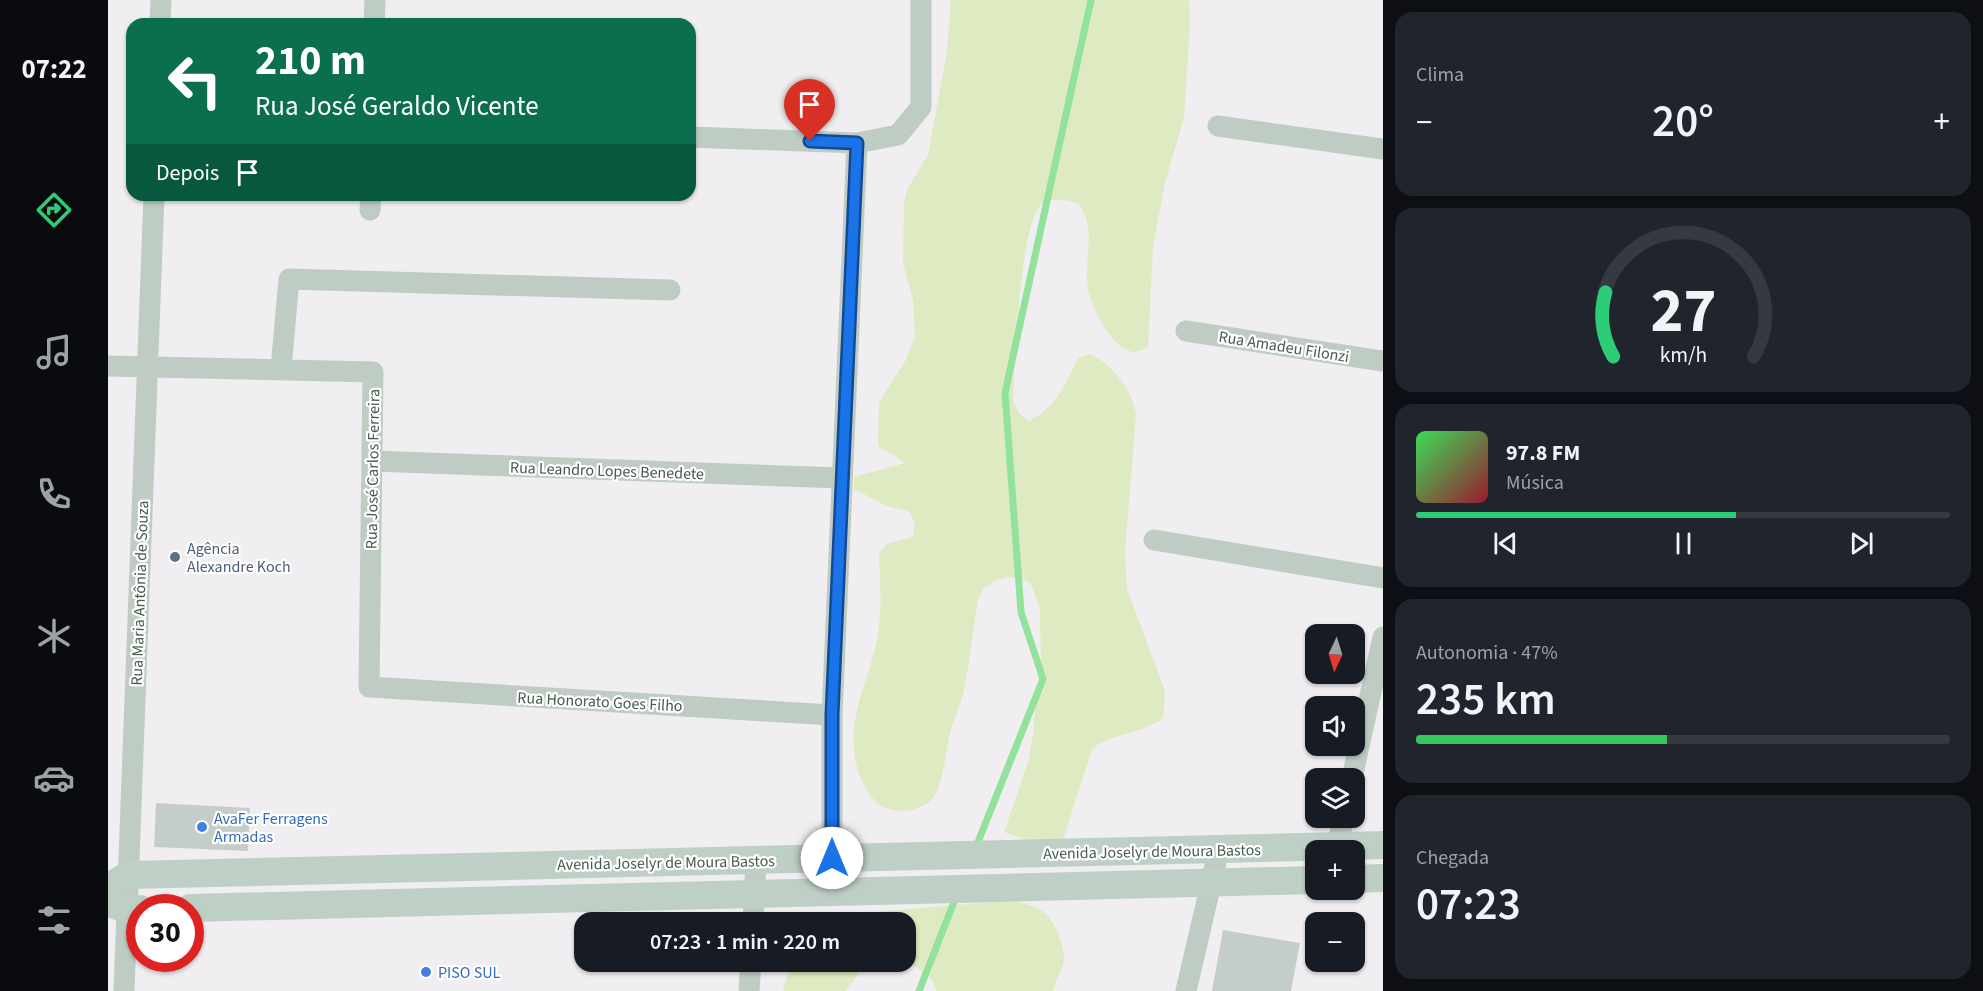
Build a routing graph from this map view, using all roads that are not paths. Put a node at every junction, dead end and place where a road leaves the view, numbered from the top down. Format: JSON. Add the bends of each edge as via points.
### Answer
{"nodes":[{"id":1,"x":161,"y":0,"type":"edge"},
{"id":2,"x":375,"y":0,"type":"edge"},
{"id":3,"x":921,"y":0,"type":"edge"},
{"id":4,"x":160,"y":18,"type":"edge"},
{"id":5,"x":375,"y":18,"type":"edge"},
{"id":6,"x":1218,"y":126,"type":"dead end"},
{"id":7,"x":696,"y":137,"type":"edge"},
{"id":8,"x":857,"y":143,"type":"junction"},
{"id":9,"x":1383,"y":149,"type":"edge"},
{"id":10,"x":154,"y":201,"type":"edge"},
{"id":11,"x":670,"y":290,"type":"dead end"},
{"id":12,"x":1186,"y":331,"type":"dead end"},
{"id":13,"x":1383,"y":361,"type":"edge"},
{"id":14,"x":108,"y":366,"type":"edge"},
{"id":15,"x":147,"y":368,"type":"junction"},
{"id":16,"x":281,"y":369,"type":"junction"},
{"id":17,"x":372,"y":461,"type":"junction"},
{"id":18,"x":842,"y":478,"type":"junction"},
{"id":19,"x":1154,"y":540,"type":"dead end"},
{"id":20,"x":1383,"y":578,"type":"edge"},
{"id":21,"x":1383,"y":638,"type":"edge"},
{"id":22,"x":369,"y":687,"type":"joint"},
{"id":23,"x":832,"y":715,"type":"junction"},
{"id":24,"x":1354,"y":768,"type":"edge"},
{"id":25,"x":1383,"y":845,"type":"edge"},
{"id":26,"x":1365,"y":846,"type":"edge"},
{"id":27,"x":1305,"y":848,"type":"edge"},
{"id":28,"x":1219,"y":849,"type":"junction"},
{"id":29,"x":832,"y":858,"type":"junction"},
{"id":30,"x":756,"y":860,"type":"junction"},
{"id":31,"x":518,"y":866,"type":"junction"},
{"id":32,"x":1383,"y":878,"type":"edge"},
{"id":33,"x":1365,"y":879,"type":"edge"},
{"id":34,"x":1305,"y":880,"type":"edge"},
{"id":35,"x":118,"y":881,"type":"edge"},
{"id":36,"x":1210,"y":882,"type":"junction"},
{"id":37,"x":755,"y":894,"type":"junction"},
{"id":38,"x":521,"y":900,"type":"junction"},
{"id":39,"x":125,"y":907,"type":"edge"},
{"id":40,"x":204,"y":908,"type":"edge"},
{"id":41,"x":754,"y":912,"type":"edge"},
{"id":42,"x":750,"y":972,"type":"edge"},
{"id":43,"x":124,"y":991,"type":"edge"},
{"id":44,"x":749,"y":991,"type":"edge"},
{"id":45,"x":1186,"y":991,"type":"edge"}],
"edges":[{"from":1,"to":4,"type":"street"},
{"from":2,"to":5,"type":"street"},
{"from":3,"to":8,"type":"street","via":[[921,107],[898,135]]},
{"from":6,"to":9,"type":"street"},
{"from":7,"to":8,"type":"street"},
{"from":8,"to":18,"type":"street"},
{"from":10,"to":15,"type":"street","name":"Rua Maria Antônia de Souza"},
{"from":11,"to":16,"type":"street","via":[[289,279]]},
{"from":12,"to":13,"type":"street","name":"Rua Amadeu Filonzi"},
{"from":14,"to":15,"type":"street","name":"Rua José Carlos Ferreira"},
{"from":15,"to":16,"type":"street","name":"Rua José Carlos Ferreira"},
{"from":15,"to":35,"type":"street","name":"Rua Maria Antônia de Souza"},
{"from":16,"to":17,"type":"street","name":"Rua José Carlos Ferreira","via":[[373,372]]},
{"from":17,"to":18,"type":"street","name":"Rua Leandro Lopes Benedete"},
{"from":17,"to":22,"type":"street","name":"Rua José Carlos Ferreira"},
{"from":18,"to":23,"type":"street"},
{"from":19,"to":20,"type":"street"},
{"from":21,"to":24,"type":"street"},
{"from":22,"to":23,"type":"street","name":"Rua Honorato Goes Filho"},
{"from":23,"to":29,"type":"street"},
{"from":25,"to":26,"type":"main road","name":"Avenida Joselyr de Moura Bastos"},
{"from":27,"to":28,"type":"main road","name":"Avenida Joselyr de Moura Bastos"},
{"from":28,"to":29,"type":"main road","name":"Avenida Joselyr de Moura Bastos"},
{"from":28,"to":36,"type":"street"},
{"from":29,"to":30,"type":"main road","name":"Avenida Joselyr de Moura Bastos"},
{"from":30,"to":31,"type":"main road","name":"Avenida Joselyr de Moura Bastos"},
{"from":30,"to":37,"type":"street"},
{"from":31,"to":35,"type":"main road","name":"Avenida Joselyr de Moura Bastos"},
{"from":31,"to":38,"type":"main road"},
{"from":32,"to":33,"type":"main road"},
{"from":34,"to":36,"type":"main road","name":"Avenida Joselyr de Moura Bastos"},
{"from":35,"to":39,"type":"street","name":"Rua Maria Antônia de Souza"},
{"from":36,"to":37,"type":"main road","name":"Avenida Joselyr de Moura Bastos"},
{"from":36,"to":45,"type":"street"},
{"from":37,"to":38,"type":"main road","name":"Avenida Joselyr de Moura Bastos"},
{"from":37,"to":41,"type":"street"},
{"from":38,"to":40,"type":"main road","name":"Avenida Joselyr de Moura Bastos"},
{"from":39,"to":43,"type":"street","name":"Rua Maria Antônia de Souza"},
{"from":42,"to":44,"type":"street"}]}
